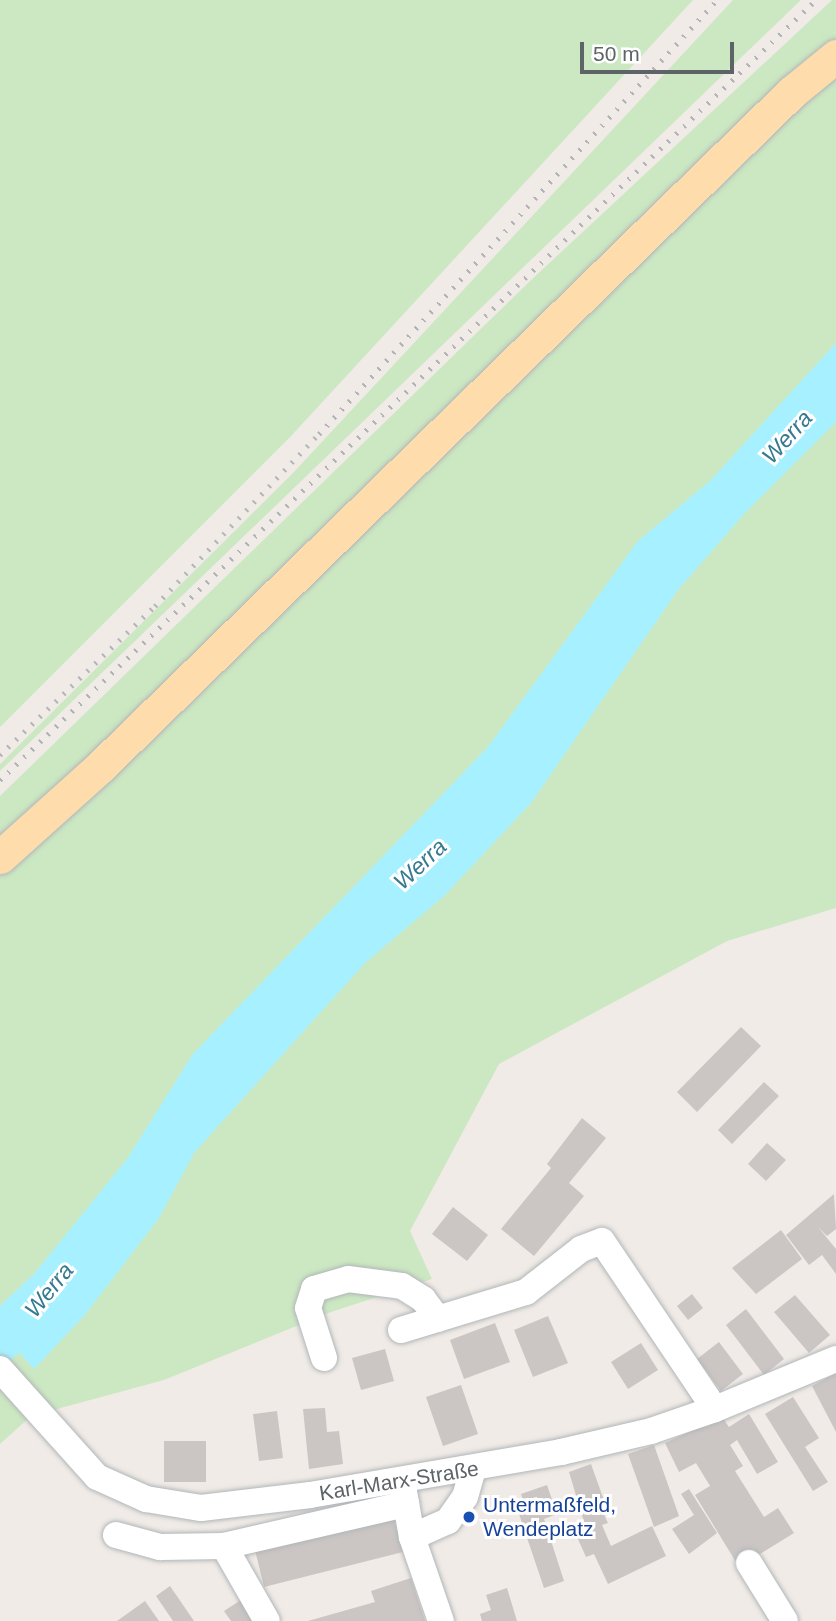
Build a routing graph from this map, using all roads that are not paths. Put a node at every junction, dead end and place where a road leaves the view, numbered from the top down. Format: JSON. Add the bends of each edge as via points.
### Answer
{"nodes":[{"id":1,"x":836,"y":56,"type":"edge"},
{"id":2,"x":0,"y":857,"type":"edge"},
{"id":3,"x":438,"y":1319,"type":"junction"},
{"id":4,"x":401,"y":1330,"type":"dead end"},
{"id":5,"x":324,"y":1358,"type":"dead end"},
{"id":6,"x":836,"y":1359,"type":"edge"},
{"id":7,"x":0,"y":1369,"type":"edge"},
{"id":8,"x":715,"y":1409,"type":"junction"},
{"id":9,"x":473,"y":1469,"type":"junction"},
{"id":10,"x":404,"y":1492,"type":"junction"},
{"id":11,"x":116,"y":1535,"type":"dead end"},
{"id":12,"x":412,"y":1537,"type":"junction"},
{"id":13,"x":224,"y":1546,"type":"junction"},
{"id":14,"x":749,"y":1563,"type":"dead end"},
{"id":15,"x":267,"y":1621,"type":"edge"},
{"id":16,"x":441,"y":1621,"type":"edge"},
{"id":17,"x":785,"y":1621,"type":"edge"}],
"edges":[{"from":1,"to":2,"type":"main road","via":[[782,102],[100,766]]},
{"from":3,"to":4,"type":"street"},
{"from":3,"to":5,"type":"street","via":[[423,1299],[402,1286],[348,1279],[314,1289],[308,1308]]},
{"from":3,"to":8,"type":"street","via":[[526,1292],[581,1250],[602,1241]]},
{"from":6,"to":8,"type":"street","name":"Karl-Marx-Straße"},
{"from":7,"to":10,"type":"street","name":"Karl-Marx-Straße","via":[[75,1457],[97,1477],[121,1489],[201,1508]]},
{"from":8,"to":9,"type":"street","name":"Karl-Marx-Straße","via":[[651,1431]]},
{"from":9,"to":10,"type":"street","name":"Karl-Marx-Straße"},
{"from":9,"to":12,"type":"street","via":[[465,1497],[448,1521]]},
{"from":10,"to":12,"type":"street"},
{"from":10,"to":13,"type":"street"},
{"from":11,"to":13,"type":"street","via":[[160,1547]]},
{"from":12,"to":16,"type":"street"},
{"from":13,"to":15,"type":"street"},
{"from":14,"to":17,"type":"street"}]}
